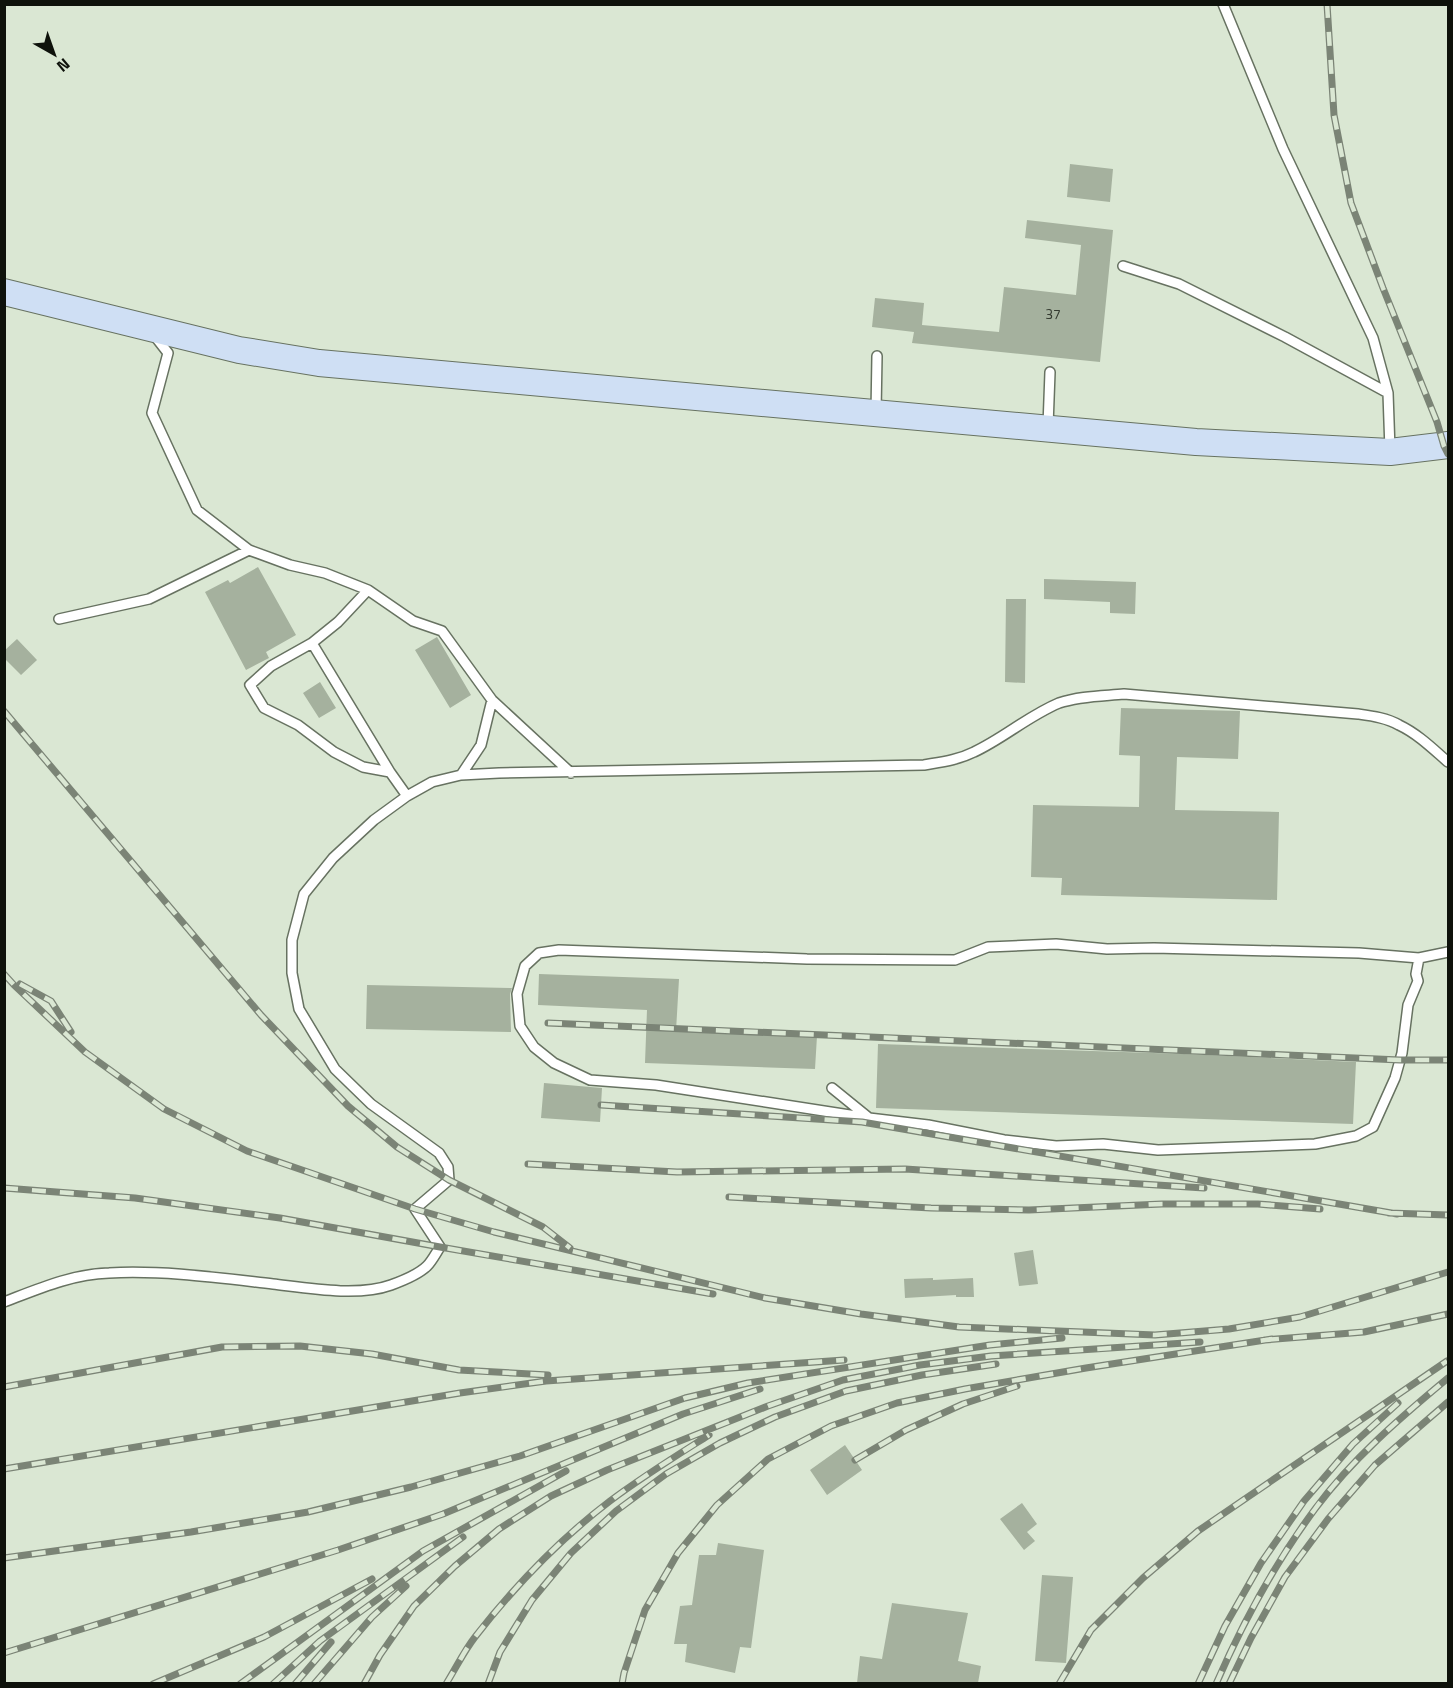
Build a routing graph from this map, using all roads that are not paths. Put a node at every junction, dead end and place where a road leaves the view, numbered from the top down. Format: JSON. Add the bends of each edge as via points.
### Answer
{"nodes":[{"id":1,"x":1223,"y":4,"type":"edge"},
{"id":2,"x":1123,"y":266,"type":"dead end"},
{"id":3,"x":4,"y":292,"type":"edge"},
{"id":4,"x":149,"y":327,"type":"junction"},
{"id":5,"x":877,"y":356,"type":"dead end"},
{"id":6,"x":1050,"y":372,"type":"dead end"},
{"id":7,"x":1388,"y":393,"type":"junction"},
{"id":8,"x":876,"y":412,"type":"junction"},
{"id":9,"x":1048,"y":428,"type":"junction"},
{"id":10,"x":1449,"y":445,"type":"edge"},
{"id":11,"x":1390,"y":452,"type":"junction"},
{"id":12,"x":249,"y":550,"type":"junction"},
{"id":13,"x":368,"y":590,"type":"junction"},
{"id":14,"x":59,"y":619,"type":"dead end"},
{"id":15,"x":312,"y":643,"type":"junction"},
{"id":16,"x":492,"y":700,"type":"junction"},
{"id":17,"x":1449,"y":762,"type":"edge"},
{"id":18,"x":390,"y":772,"type":"junction"},
{"id":19,"x":571,"y":773,"type":"junction"},
{"id":20,"x":461,"y":775,"type":"junction"},
{"id":21,"x":407,"y":796,"type":"junction"},
{"id":22,"x":1449,"y":952,"type":"edge"},
{"id":23,"x":1419,"y":958,"type":"junction"},
{"id":24,"x":832,"y":1088,"type":"dead end"},
{"id":25,"x":869,"y":1118,"type":"junction"},
{"id":26,"x":4,"y":1302,"type":"edge"}],
"edges":[{"from":1,"to":7,"type":"lane","via":[[1283,149],[1373,338]]},
{"from":2,"to":7,"type":"lane","via":[[1179,284]]},
{"from":3,"to":4,"type":"main road"},
{"from":4,"to":8,"type":"main road","via":[[239,350],[319,363]]},
{"from":4,"to":12,"type":"lane","via":[[168,352],[152,412],[196,510]]},
{"from":5,"to":8,"type":"lane"},
{"from":6,"to":9,"type":"lane"},
{"from":7,"to":11,"type":"lane"},
{"from":8,"to":9,"type":"main road"},
{"from":9,"to":11,"type":"main road","via":[[1196,442]]},
{"from":10,"to":11,"type":"main road"},
{"from":12,"to":13,"type":"lane"},
{"from":12,"to":14,"type":"lane","via":[[149,599]]},
{"from":13,"to":15,"type":"lane"},
{"from":13,"to":16,"type":"lane","via":[[413,621],[442,631]]},
{"from":15,"to":18,"type":"lane"},
{"from":15,"to":18,"type":"lane","via":[[271,666],[250,685],[264,708],[298,725],[334,752],[363,767]]},
{"from":16,"to":19,"type":"lane"},
{"from":16,"to":20,"type":"lane","via":[[481,745]]},
{"from":17,"to":19,"type":"lane","via":[[1421,738],[1382,718],[1124,694],[1062,702],[974,752],[924,765]]},
{"from":18,"to":21,"type":"lane"},
{"from":19,"to":20,"type":"lane"},
{"from":20,"to":21,"type":"lane","via":[[432,783]]},
{"from":21,"to":26,"type":"lane","via":[[333,858],[304,894],[292,940],[292,973],[299,1009],[335,1069],[371,1104],[439,1153],[448,1167],[449,1180],[415,1209],[440,1247],[428,1266],[389,1286],[331,1291],[230,1279],[108,1273],[48,1285]]},
{"from":22,"to":23,"type":"lane"},
{"from":23,"to":25,"type":"lane","via":[[1418,981],[1408,1005],[1395,1078],[1373,1127],[1356,1136],[1315,1144],[1158,1150],[1103,1144],[1056,1146]]},
{"from":23,"to":25,"type":"lane","via":[[1359,953],[1107,949],[1056,944],[988,947],[955,960],[559,950],[538,953],[525,966],[517,994],[520,1026],[534,1047],[554,1064],[590,1080],[656,1085]]},
{"from":24,"to":25,"type":"lane"}]}
